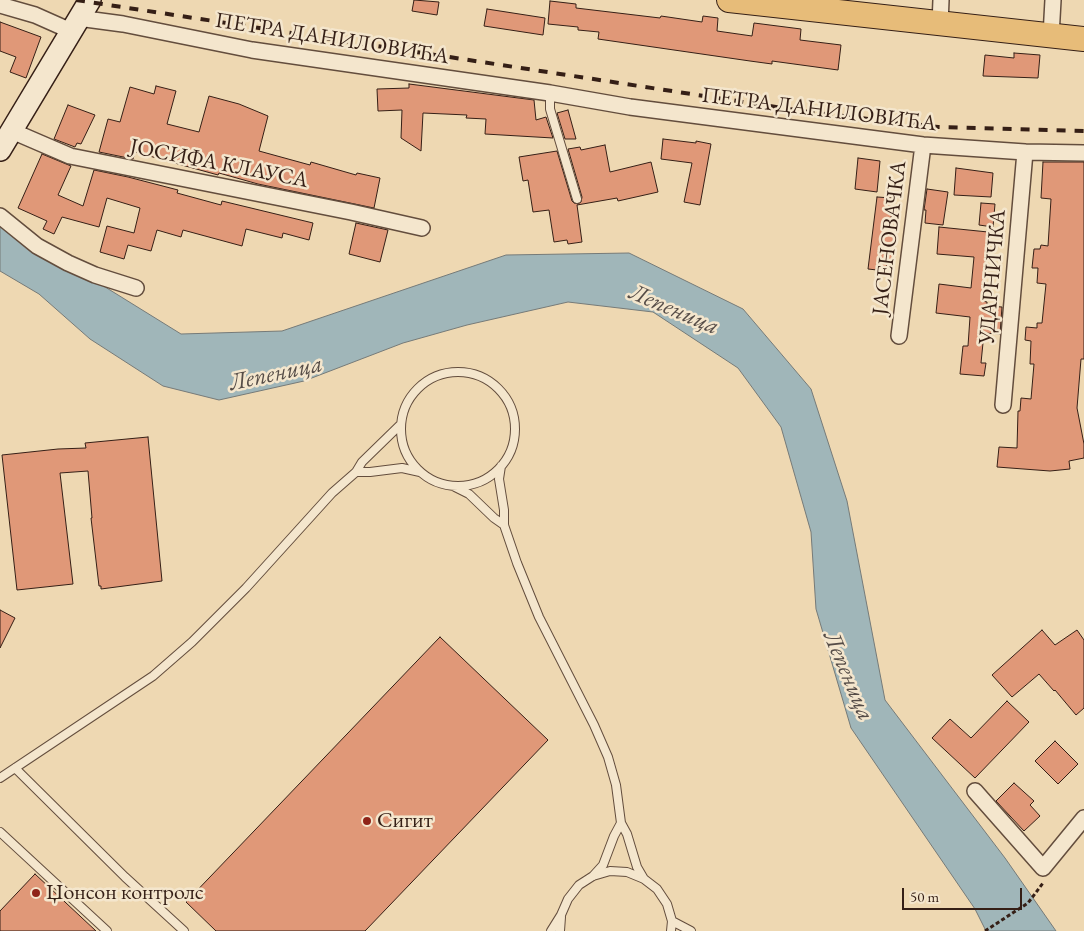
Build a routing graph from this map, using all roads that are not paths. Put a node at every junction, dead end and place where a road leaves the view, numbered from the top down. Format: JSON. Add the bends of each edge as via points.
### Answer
{"nodes":[{"id":1,"x":90,"y":0,"type":"edge"},
{"id":2,"x":941,"y":0,"type":"edge"},
{"id":3,"x":1052,"y":0,"type":"edge"},
{"id":4,"x":742,"y":1,"type":"edge"},
{"id":5,"x":0,"y":5,"type":"edge"},
{"id":6,"x":847,"y":6,"type":"edge"},
{"id":7,"x":75,"y":24,"type":"junction"},
{"id":8,"x":940,"y":24,"type":"junction"},
{"id":9,"x":1050,"y":36,"type":"junction"},
{"id":10,"x":1084,"y":39,"type":"edge"},
{"id":11,"x":550,"y":93,"type":"junction"},
{"id":12,"x":12,"y":131,"type":"junction"},
{"id":13,"x":923,"y":145,"type":"junction"},
{"id":14,"x":0,"y":150,"type":"edge"},
{"id":15,"x":1025,"y":152,"type":"junction"},
{"id":16,"x":1084,"y":153,"type":"edge"},
{"id":17,"x":577,"y":199,"type":"dead end"},
{"id":18,"x":0,"y":216,"type":"edge"},
{"id":19,"x":422,"y":228,"type":"dead end"},
{"id":20,"x":136,"y":288,"type":"dead end"},
{"id":21,"x":899,"y":336,"type":"dead end"},
{"id":22,"x":1003,"y":405,"type":"dead end"},
{"id":23,"x":401,"y":424,"type":"junction"},
{"id":24,"x":501,"y":466,"type":"junction"},
{"id":25,"x":356,"y":472,"type":"junction"},
{"id":26,"x":421,"y":472,"type":"junction"},
{"id":27,"x":453,"y":486,"type":"junction"},
{"id":28,"x":504,"y":524,"type":"junction"},
{"id":29,"x":15,"y":768,"type":"junction"},
{"id":30,"x":0,"y":778,"type":"edge"},
{"id":31,"x":975,"y":791,"type":"dead end"},
{"id":32,"x":1084,"y":818,"type":"edge"},
{"id":33,"x":621,"y":823,"type":"junction"},
{"id":34,"x":0,"y":832,"type":"edge"},
{"id":35,"x":593,"y":876,"type":"junction"},
{"id":36,"x":644,"y":879,"type":"junction"},
{"id":37,"x":561,"y":915,"type":"junction"},
{"id":38,"x":672,"y":920,"type":"junction"},
{"id":39,"x":107,"y":931,"type":"edge"},
{"id":40,"x":184,"y":931,"type":"edge"},
{"id":41,"x":551,"y":931,"type":"edge"},
{"id":42,"x":560,"y":931,"type":"edge"},
{"id":43,"x":671,"y":931,"type":"edge"},
{"id":44,"x":691,"y":931,"type":"edge"}],
"edges":[{"from":1,"to":7,"type":"street"},
{"from":2,"to":8,"type":"street"},
{"from":3,"to":9,"type":"street"},
{"from":4,"to":6,"type":"main road"},
{"from":5,"to":7,"type":"street","name":"ПЕТРА ДАНИЛОВИЋА"},
{"from":6,"to":8,"type":"main road"},
{"from":7,"to":11,"type":"street","name":"ПЕТРА ДАНИЛОВИЋА","via":[[123,24],[252,50]]},
{"from":7,"to":12,"type":"street"},
{"from":8,"to":9,"type":"main road"},
{"from":9,"to":10,"type":"main road"},
{"from":11,"to":13,"type":"street","name":"ПЕТРА ДАНИЛОВИЋА","via":[[630,107]]},
{"from":11,"to":17,"type":"lane","via":[[550,109]]},
{"from":12,"to":14,"type":"street"},
{"from":12,"to":19,"type":"street","name":"ЈОСИФА КЛАУСА","via":[[70,156]]},
{"from":13,"to":15,"type":"street","name":"ПЕТРА ДАНИЛОВИЋА"},
{"from":13,"to":21,"type":"street","name":"ЈАСЕНОВАЧКА"},
{"from":15,"to":16,"type":"street","name":"ПЕТРА ДАНИЛОВИЋА"},
{"from":15,"to":22,"type":"street","name":"УДАРНИЧКА"},
{"from":18,"to":20,"type":"street","via":[[37,246],[68,263]]},
{"from":23,"to":24,"type":"lane","via":[[409,399],[428,380],[444,373],[462,371],[480,376],[495,385],[507,399],[514,416],[515,434],[511,451]]},
{"from":23,"to":25,"type":"lane"},
{"from":23,"to":26,"type":"lane","via":[[405,450]]},
{"from":24,"to":27,"type":"lane","via":[[488,478],[471,485]]},
{"from":24,"to":28,"type":"lane","via":[[499,479]]},
{"from":25,"to":26,"type":"lane","via":[[402,468]]},
{"from":25,"to":29,"type":"lane","via":[[332,493],[246,588],[153,676]]},
{"from":26,"to":27,"type":"lane","via":[[436,482]]},
{"from":27,"to":28,"type":"lane","via":[[469,494]]},
{"from":28,"to":33,"type":"lane","via":[[539,617],[608,757]]},
{"from":29,"to":30,"type":"lane"},
{"from":29,"to":40,"type":"lane"},
{"from":31,"to":32,"type":"street","via":[[1042,868]]},
{"from":33,"to":35,"type":"lane","via":[[603,865]]},
{"from":33,"to":36,"type":"lane"},
{"from":34,"to":39,"type":"lane"},
{"from":35,"to":36,"type":"lane","via":[[610,871],[627,872]]},
{"from":35,"to":37,"type":"lane","via":[[579,885]]},
{"from":36,"to":38,"type":"lane","via":[[657,889]]},
{"from":37,"to":41,"type":"lane"},
{"from":37,"to":42,"type":"lane"},
{"from":38,"to":43,"type":"lane"},
{"from":38,"to":44,"type":"lane"}]}
